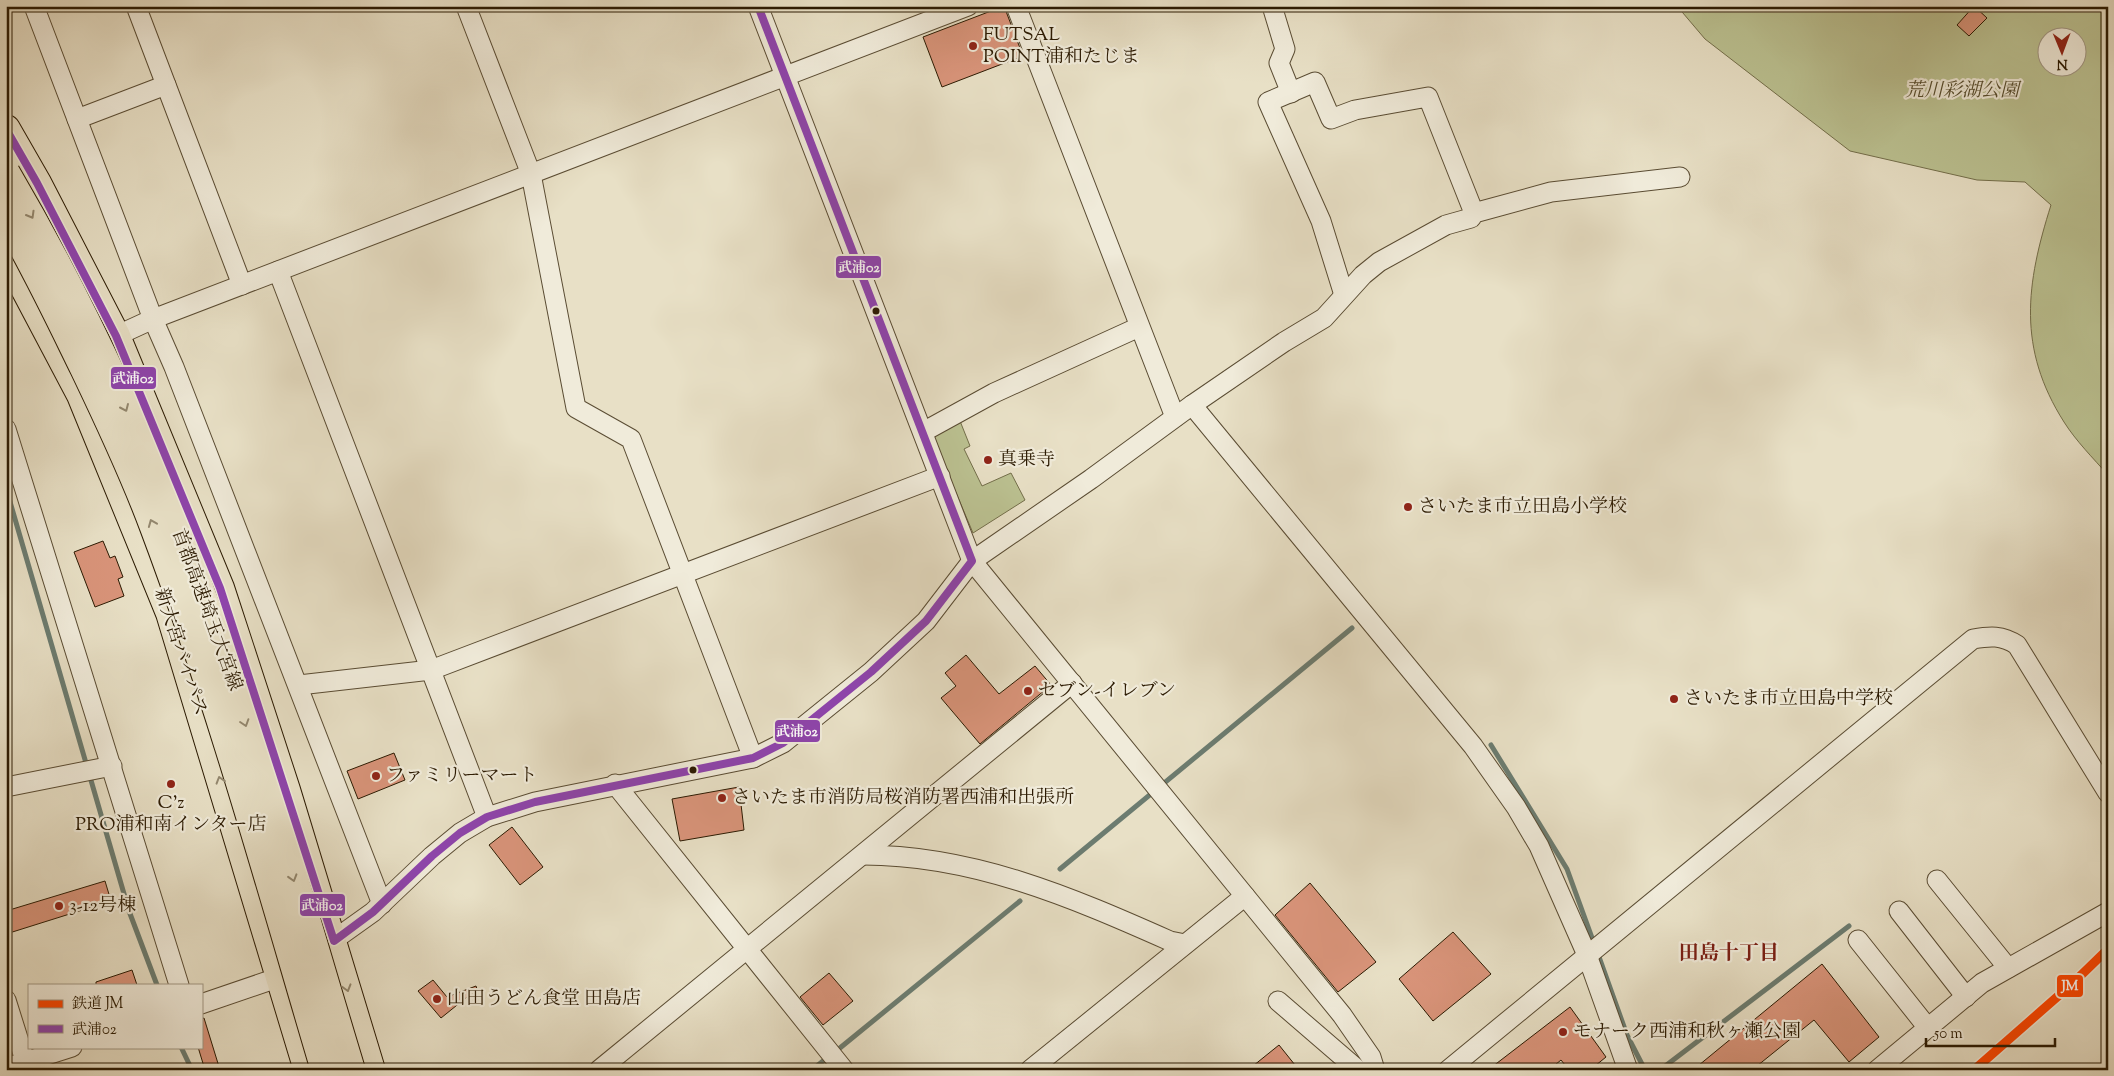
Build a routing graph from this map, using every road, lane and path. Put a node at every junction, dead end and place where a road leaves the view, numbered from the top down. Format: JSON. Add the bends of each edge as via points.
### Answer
{"nodes":[{"id":1,"x":34,"y":6,"type":"edge"},
{"id":2,"x":136,"y":6,"type":"edge"},
{"id":3,"x":466,"y":6,"type":"edge"},
{"id":4,"x":758,"y":6,"type":"edge"},
{"id":5,"x":968,"y":6,"type":"edge"},
{"id":6,"x":1016,"y":6,"type":"edge"},
{"id":7,"x":1272,"y":6,"type":"edge"},
{"id":8,"x":785,"y":77,"type":"junction"},
{"id":9,"x":166,"y":85,"type":"junction"},
{"id":10,"x":1291,"y":93,"type":"junction"},
{"id":11,"x":77,"y":119,"type":"junction"},
{"id":12,"x":6,"y":129,"type":"edge"},
{"id":13,"x":6,"y":173,"type":"edge"},
{"id":14,"x":531,"y":174,"type":"junction"},
{"id":15,"x":1680,"y":177,"type":"dead end"},
{"id":16,"x":1474,"y":213,"type":"junction"},
{"id":17,"x":6,"y":217,"type":"edge"},
{"id":18,"x":6,"y":253,"type":"edge"},
{"id":19,"x":278,"y":271,"type":"junction"},
{"id":20,"x":242,"y":285,"type":"junction"},
{"id":21,"x":1344,"y":294,"type":"junction"},
{"id":22,"x":153,"y":319,"type":"junction"},
{"id":23,"x":1139,"y":327,"type":"junction"},
{"id":24,"x":116,"y":336,"type":"junction"},
{"id":25,"x":1192,"y":405,"type":"junction"},
{"id":26,"x":1175,"y":417,"type":"junction"},
{"id":27,"x":6,"y":430,"type":"edge"},
{"id":28,"x":923,"y":432,"type":"junction"},
{"id":29,"x":940,"y":476,"type":"junction"},
{"id":30,"x":972,"y":561,"type":"junction"},
{"id":31,"x":683,"y":574,"type":"junction"},
{"id":32,"x":431,"y":670,"type":"junction"},
{"id":33,"x":1072,"y":683,"type":"junction"},
{"id":34,"x":299,"y":685,"type":"junction"},
{"id":35,"x":753,"y":758,"type":"junction"},
{"id":36,"x":112,"y":766,"type":"junction"},
{"id":37,"x":615,"y":784,"type":"junction"},
{"id":38,"x":6,"y":787,"type":"edge"},
{"id":39,"x":2108,"y":793,"type":"edge"},
{"id":40,"x":487,"y":817,"type":"junction"},
{"id":41,"x":863,"y":855,"type":"junction"},
{"id":42,"x":1937,"y":880,"type":"dead end"},
{"id":43,"x":1245,"y":896,"type":"junction"},
{"id":44,"x":382,"y":904,"type":"junction"},
{"id":45,"x":1899,"y":911,"type":"dead end"},
{"id":46,"x":2108,"y":912,"type":"edge"},
{"id":47,"x":1858,"y":940,"type":"dead end"},
{"id":48,"x":334,"y":941,"type":"junction"},
{"id":49,"x":1186,"y":944,"type":"junction"},
{"id":50,"x":747,"y":949,"type":"junction"},
{"id":51,"x":1587,"y":955,"type":"junction"},
{"id":52,"x":2008,"y":968,"type":"junction"},
{"id":53,"x":280,"y":977,"type":"junction"},
{"id":54,"x":179,"y":984,"type":"edge"},
{"id":55,"x":1966,"y":997,"type":"junction"},
{"id":56,"x":6,"y":1000,"type":"edge"},
{"id":57,"x":1278,"y":1001,"type":"dead end"},
{"id":58,"x":202,"y":1004,"type":"edge"},
{"id":59,"x":1928,"y":1028,"type":"junction"},
{"id":60,"x":70,"y":1048,"type":"edge"},
{"id":61,"x":27,"y":1066,"type":"edge"},
{"id":62,"x":6,"y":1068,"type":"edge"},
{"id":63,"x":308,"y":1070,"type":"edge"},
{"id":64,"x":325,"y":1070,"type":"edge"},
{"id":65,"x":351,"y":1070,"type":"edge"},
{"id":66,"x":371,"y":1070,"type":"edge"},
{"id":67,"x":599,"y":1070,"type":"edge"},
{"id":68,"x":844,"y":1070,"type":"edge"},
{"id":69,"x":1030,"y":1070,"type":"edge"},
{"id":70,"x":1358,"y":1070,"type":"edge"},
{"id":71,"x":1375,"y":1070,"type":"edge"},
{"id":72,"x":1448,"y":1070,"type":"edge"},
{"id":73,"x":1628,"y":1070,"type":"edge"},
{"id":74,"x":1877,"y":1070,"type":"edge"}],
"edges":[{"from":1,"to":11,"type":"street"},
{"from":2,"to":9,"type":"street"},
{"from":3,"to":14,"type":"street"},
{"from":4,"to":8,"type":"street"},
{"from":5,"to":8,"type":"street"},
{"from":6,"to":23,"type":"street"},
{"from":7,"to":10,"type":"street","via":[[1285,49],[1279,63]]},
{"from":8,"to":14,"type":"street"},
{"from":8,"to":28,"type":"street"},
{"from":9,"to":11,"type":"street"},
{"from":9,"to":20,"type":"street"},
{"from":10,"to":16,"type":"street","via":[[1316,82],[1331,120],[1355,110],[1428,97]]},
{"from":10,"to":21,"type":"street","via":[[1268,102],[1321,221]]},
{"from":11,"to":22,"type":"street"},
{"from":12,"to":24,"type":"highway"},
{"from":13,"to":65,"type":"highway","name":"首都高速埼玉大宮線","one_way":true,"bridge":true,"via":[[86,320],[173,518],[250,738]]},
{"from":14,"to":19,"type":"street"},
{"from":14,"to":31,"type":"street","via":[[576,408],[631,439]]},
{"from":15,"to":16,"type":"street","via":[[1551,192]]},
{"from":16,"to":21,"type":"street","via":[[1471,218],[1446,225],[1379,262]]},
{"from":64,"to":17,"type":"highway","name":"首都高速埼玉大宮線","one_way":true,"bridge":true,"via":[[236,770],[154,525],[65,329]]},
{"from":53,"to":18,"type":"highway","name":"新大宮バイパス","one_way":true,"via":[[170,613],[81,395]]},
{"from":19,"to":20,"type":"street"},
{"from":19,"to":32,"type":"street"},
{"from":20,"to":22,"type":"street"},
{"from":21,"to":25,"type":"street","via":[[1324,318]]},
{"from":22,"to":24,"type":"street"},
{"from":22,"to":34,"type":"street"},
{"from":23,"to":26,"type":"street"},
{"from":23,"to":28,"type":"street","via":[[994,393]]},
{"from":24,"to":48,"type":"highway","via":[[220,588]]},
{"from":25,"to":26,"type":"street"},
{"from":25,"to":51,"type":"street","via":[[1478,754],[1539,846]]},
{"from":26,"to":30,"type":"street"},
{"from":27,"to":36,"type":"street"},
{"from":28,"to":29,"type":"street"},
{"from":29,"to":30,"type":"street"},
{"from":29,"to":31,"type":"street"},
{"from":30,"to":33,"type":"street"},
{"from":30,"to":35,"type":"street","via":[[926,621],[871,672],[783,743]]},
{"from":31,"to":32,"type":"street"},
{"from":31,"to":35,"type":"street"},
{"from":32,"to":34,"type":"street"},
{"from":32,"to":40,"type":"street"},
{"from":33,"to":41,"type":"street"},
{"from":33,"to":43,"type":"street"},
{"from":34,"to":44,"type":"street"},
{"from":35,"to":37,"type":"street"},
{"from":36,"to":38,"type":"street"},
{"from":36,"to":54,"type":"street"},
{"from":37,"to":40,"type":"street","via":[[535,802]]},
{"from":37,"to":50,"type":"street"},
{"from":39,"to":51,"type":"street","via":[[2017,645],[2006,637],[1973,639]]},
{"from":40,"to":44,"type":"street","via":[[460,833],[432,856]]},
{"from":41,"to":49,"type":"street","via":[[899,855],[933,860],[1013,878],[1072,898],[1170,941]]},
{"from":41,"to":50,"type":"street"},
{"from":42,"to":52,"type":"street"},
{"from":43,"to":49,"type":"street"},
{"from":43,"to":71,"type":"street","via":[[1342,1014],[1371,1057]]},
{"from":44,"to":48,"type":"street"},
{"from":45,"to":55,"type":"street"},
{"from":46,"to":52,"type":"street"},
{"from":47,"to":59,"type":"street"},
{"from":48,"to":53,"type":"street"},
{"from":48,"to":66,"type":"highway","one_way":true},
{"from":49,"to":69,"type":"street"},
{"from":50,"to":67,"type":"street"},
{"from":50,"to":68,"type":"street"},
{"from":51,"to":72,"type":"street"},
{"from":51,"to":73,"type":"street"},
{"from":52,"to":55,"type":"street"},
{"from":53,"to":58,"type":"street"},
{"from":53,"to":63,"type":"highway","name":"新大宮バイパス"},
{"from":55,"to":59,"type":"street"},
{"from":56,"to":61,"type":"street"},
{"from":57,"to":70,"type":"street"},
{"from":59,"to":74,"type":"street"},
{"from":60,"to":61,"type":"street"},
{"from":61,"to":62,"type":"street"}]}
